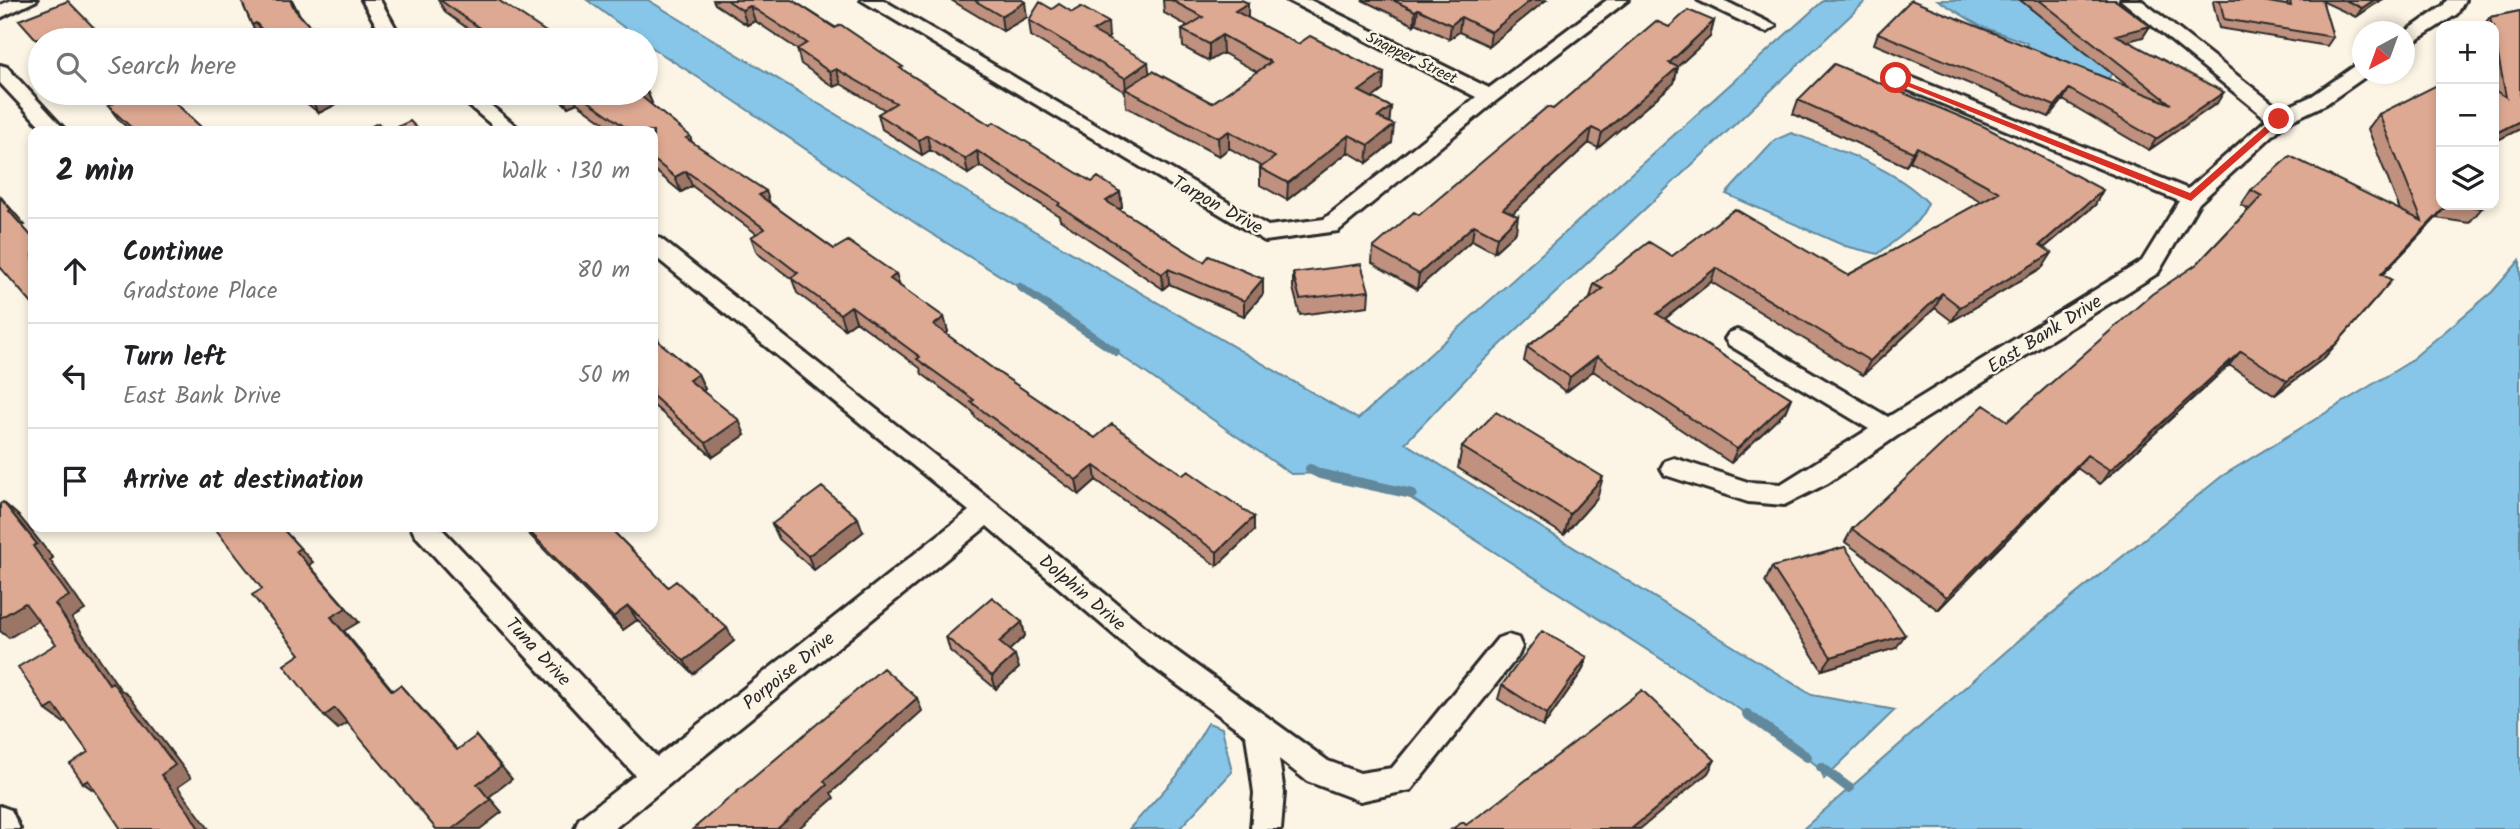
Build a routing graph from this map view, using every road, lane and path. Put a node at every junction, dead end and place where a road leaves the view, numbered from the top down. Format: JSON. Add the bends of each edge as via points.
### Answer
{"nodes":[{"id":1,"x":28,"y":0,"type":"edge"},
{"id":2,"x":371,"y":0,"type":"edge"},
{"id":3,"x":870,"y":0,"type":"edge"},
{"id":4,"x":1296,"y":0,"type":"edge"},
{"id":5,"x":1619,"y":0,"type":"edge"},
{"id":6,"x":1707,"y":0,"type":"edge"},
{"id":7,"x":2130,"y":0,"type":"edge"},
{"id":8,"x":2456,"y":0,"type":"edge"},
{"id":9,"x":0,"y":12,"type":"edge"},
{"id":10,"x":1767,"y":26,"type":"dead end"},
{"id":11,"x":387,"y":28,"type":"edge"},
{"id":12,"x":2415,"y":34,"type":"edge"},
{"id":13,"x":0,"y":71,"type":"edge"},
{"id":14,"x":2352,"y":77,"type":"edge"},
{"id":15,"x":1896,"y":78,"type":"dead end"},
{"id":16,"x":1490,"y":96,"type":"junction"},
{"id":17,"x":28,"y":101,"type":"edge"},
{"id":18,"x":32,"y":105,"type":"edge"},
{"id":19,"x":479,"y":105,"type":"edge"},
{"id":20,"x":2279,"y":119,"type":"junction"},
{"id":21,"x":51,"y":126,"type":"edge"},
{"id":22,"x":506,"y":126,"type":"edge"},
{"id":23,"x":2191,"y":198,"type":"junction"},
{"id":24,"x":658,"y":248,"type":"edge"},
{"id":25,"x":1737,"y":339,"type":"dead end"},
{"id":26,"x":1888,"y":429,"type":"junction"},
{"id":27,"x":1674,"y":468,"type":"dead end"},
{"id":28,"x":987,"y":511,"type":"junction"},
{"id":29,"x":429,"y":532,"type":"edge"},
{"id":30,"x":1508,"y":647,"type":"dead end"},
{"id":31,"x":1259,"y":727,"type":"junction"},
{"id":32,"x":655,"y":776,"type":"junction"},
{"id":33,"x":0,"y":820,"type":"edge"},
{"id":34,"x":5,"y":829,"type":"edge"},
{"id":35,"x":590,"y":829,"type":"edge"},
{"id":36,"x":1266,"y":829,"type":"edge"}],
"edges":[{"from":1,"to":9,"type":"street"},
{"from":2,"to":11,"type":"street"},
{"from":3,"to":16,"type":"street","name":"Tarpon Drive","via":[[1265,234],[1330,226]]},
{"from":4,"to":16,"type":"street","name":"Snapper Street"},
{"from":5,"to":16,"type":"street","name":"Tarpon Drive"},
{"from":6,"to":10,"type":"street"},
{"from":7,"to":20,"type":"street"},
{"from":8,"to":12,"type":"street","via":[[2450,10]]},
{"from":13,"to":17,"type":"street"},
{"from":14,"to":20,"type":"street","name":"East Bank Drive"},
{"from":15,"to":23,"type":"street"},
{"from":18,"to":21,"type":"street"},
{"from":19,"to":22,"type":"street"},
{"from":20,"to":23,"type":"street","name":"East Bank Drive"},
{"from":23,"to":26,"type":"street","name":"East Bank Drive","via":[[2150,267]]},
{"from":24,"to":28,"type":"street","name":"Dolphin Drive"},
{"from":25,"to":26,"type":"street"},
{"from":26,"to":27,"type":"street","name":"East Bank Drive","via":[[1784,495],[1748,492]]},
{"from":28,"to":31,"type":"street","name":"Dolphin Drive","via":[[1151,649]]},
{"from":28,"to":32,"type":"street","name":"Porpoise Drive"},
{"from":29,"to":32,"type":"street","name":"Tuna Drive"},
{"from":30,"to":31,"type":"street","name":"Dolphin Drive","via":[[1400,780],[1360,787],[1318,771]]},
{"from":31,"to":36,"type":"street","via":[[1269,793]]},
{"from":32,"to":35,"type":"street","name":"Porpoise Drive"},
{"from":33,"to":34,"type":"street"}]}
